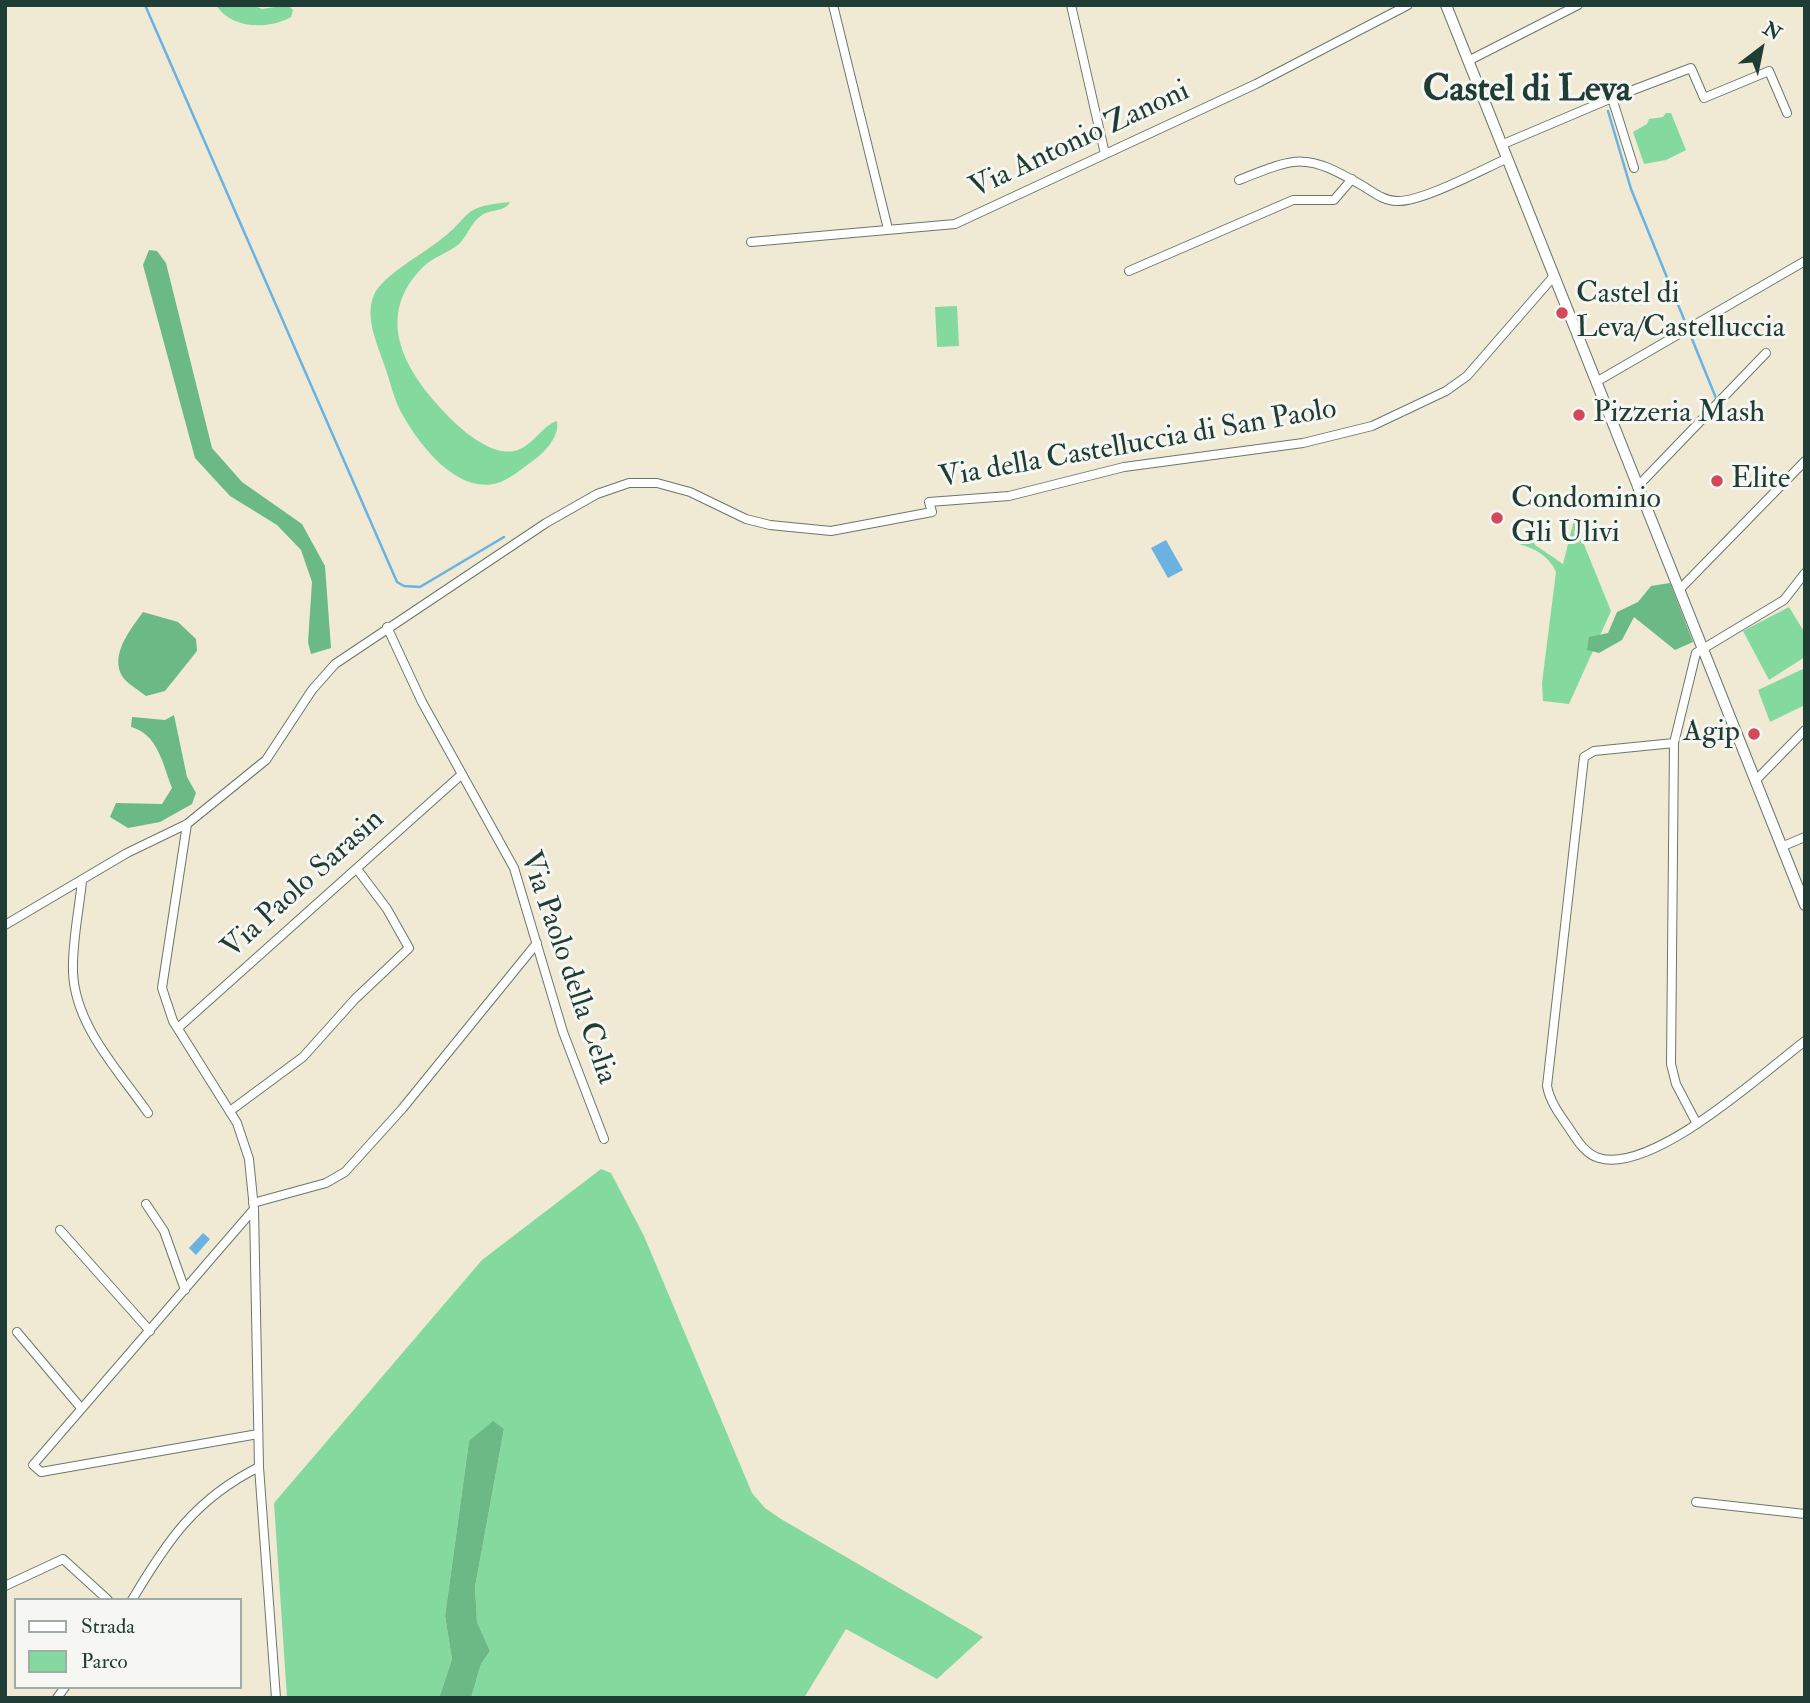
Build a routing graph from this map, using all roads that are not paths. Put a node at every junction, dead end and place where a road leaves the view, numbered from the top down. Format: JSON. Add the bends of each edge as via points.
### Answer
{"nodes":[{"id":1,"x":833,"y":5,"type":"edge"},
{"id":2,"x":1071,"y":5,"type":"edge"},
{"id":3,"x":1408,"y":5,"type":"edge"},
{"id":4,"x":1446,"y":5,"type":"edge"},
{"id":5,"x":1578,"y":5,"type":"edge"},
{"id":6,"x":1468,"y":61,"type":"junction"},
{"id":7,"x":1612,"y":98,"type":"junction"},
{"id":8,"x":1787,"y":113,"type":"dead end"},
{"id":9,"x":1501,"y":145,"type":"junction"},
{"id":10,"x":1105,"y":154,"type":"junction"},
{"id":11,"x":1506,"y":159,"type":"junction"},
{"id":12,"x":1634,"y":168,"type":"dead end"},
{"id":13,"x":1352,"y":179,"type":"junction"},
{"id":14,"x":1239,"y":180,"type":"dead end"},
{"id":15,"x":888,"y":229,"type":"junction"},
{"id":16,"x":751,"y":242,"type":"dead end"},
{"id":17,"x":1805,"y":261,"type":"edge"},
{"id":18,"x":1129,"y":271,"type":"dead end"},
{"id":19,"x":1554,"y":276,"type":"junction"},
{"id":20,"x":1766,"y":353,"type":"dead end"},
{"id":21,"x":1596,"y":382,"type":"junction"},
{"id":22,"x":1805,"y":461,"type":"edge"},
{"id":23,"x":1637,"y":487,"type":"junction"},
{"id":24,"x":1805,"y":573,"type":"edge"},
{"id":25,"x":1680,"y":589,"type":"junction"},
{"id":26,"x":387,"y":627,"type":"junction"},
{"id":27,"x":1702,"y":648,"type":"junction"},
{"id":28,"x":1805,"y":730,"type":"edge"},
{"id":29,"x":1674,"y":743,"type":"junction"},
{"id":30,"x":461,"y":775,"type":"junction"},
{"id":31,"x":1755,"y":781,"type":"junction"},
{"id":32,"x":187,"y":824,"type":"junction"},
{"id":33,"x":1805,"y":837,"type":"edge"},
{"id":34,"x":1781,"y":847,"type":"junction"},
{"id":35,"x":357,"y":869,"type":"junction"},
{"id":36,"x":82,"y":881,"type":"junction"},
{"id":37,"x":1805,"y":905,"type":"edge"},
{"id":38,"x":5,"y":925,"type":"edge"},
{"id":39,"x":537,"y":943,"type":"junction"},
{"id":40,"x":178,"y":1028,"type":"junction"},
{"id":41,"x":1805,"y":1041,"type":"edge"},
{"id":42,"x":230,"y":1111,"type":"junction"},
{"id":43,"x":148,"y":1113,"type":"dead end"},
{"id":44,"x":1697,"y":1124,"type":"junction"},
{"id":45,"x":604,"y":1139,"type":"dead end"},
{"id":46,"x":146,"y":1204,"type":"dead end"},
{"id":47,"x":253,"y":1206,"type":"junction"},
{"id":48,"x":60,"y":1230,"type":"dead end"},
{"id":49,"x":185,"y":1290,"type":"junction"},
{"id":50,"x":150,"y":1331,"type":"junction"},
{"id":51,"x":17,"y":1332,"type":"dead end"},
{"id":52,"x":81,"y":1408,"type":"junction"},
{"id":53,"x":258,"y":1434,"type":"junction"},
{"id":54,"x":259,"y":1467,"type":"junction"},
{"id":55,"x":1696,"y":1502,"type":"dead end"},
{"id":56,"x":1805,"y":1514,"type":"edge"},
{"id":57,"x":5,"y":1586,"type":"edge"},
{"id":58,"x":106,"y":1598,"type":"edge"},
{"id":59,"x":133,"y":1598,"type":"edge"},
{"id":60,"x":276,"y":1698,"type":"edge"}],
"edges":[{"from":1,"to":15,"type":"street"},
{"from":2,"to":10,"type":"street"},
{"from":3,"to":10,"type":"street","name":"Via Antonio Zanoni"},
{"from":4,"to":6,"type":"street"},
{"from":5,"to":6,"type":"street"},
{"from":6,"to":9,"type":"street"},
{"from":7,"to":8,"type":"street","via":[[1691,68],[1704,98],[1769,71]]},
{"from":7,"to":9,"type":"street"},
{"from":7,"to":12,"type":"street"},
{"from":9,"to":11,"type":"street"},
{"from":10,"to":15,"type":"street","name":"Via Antonio Zanoni","via":[[955,224]]},
{"from":11,"to":13,"type":"street","via":[[1398,201]]},
{"from":11,"to":19,"type":"street"},
{"from":13,"to":14,"type":"street","via":[[1321,164],[1296,160]]},
{"from":13,"to":18,"type":"street","via":[[1334,200],[1293,200]]},
{"from":15,"to":16,"type":"street","name":"Via Antonio Zanoni"},
{"from":17,"to":21,"type":"street"},
{"from":19,"to":21,"type":"street"},
{"from":19,"to":26,"type":"street","name":"Via della Castelluccia di San Paolo","via":[[1467,376],[1372,426],[1303,443],[1124,467],[1009,496],[929,502],[932,512],[831,531],[770,525],[671,486],[629,483],[597,494],[546,523]]},
{"from":20,"to":23,"type":"street"},
{"from":21,"to":23,"type":"street"},
{"from":22,"to":25,"type":"street"},
{"from":23,"to":25,"type":"street"},
{"from":24,"to":27,"type":"street","via":[[1784,600]]},
{"from":25,"to":27,"type":"street"},
{"from":26,"to":30,"type":"street","name":"Via Paolo della Celia"},
{"from":26,"to":32,"type":"street","name":"Via della Castelluccia di San Paolo","via":[[329,669],[266,760]]},
{"from":27,"to":29,"type":"street","via":[[1692,661]]},
{"from":27,"to":31,"type":"street"},
{"from":28,"to":31,"type":"street"},
{"from":29,"to":44,"type":"street","via":[[1671,1064]]},
{"from":29,"to":44,"type":"street","via":[[1594,751],[1584,757],[1547,1086],[1582,1146],[1599,1158],[1642,1153]]},
{"from":30,"to":35,"type":"street","name":"Via Paolo Sarasin"},
{"from":30,"to":39,"type":"street","name":"Via Paolo della Celia","via":[[514,868]]},
{"from":31,"to":34,"type":"street"},
{"from":32,"to":36,"type":"street","name":"Via della Castelluccia di San Paolo"},
{"from":32,"to":40,"type":"street","via":[[161,979]]},
{"from":33,"to":34,"type":"street"},
{"from":34,"to":37,"type":"street"},
{"from":35,"to":40,"type":"street","name":"Via Paolo Sarasin"},
{"from":35,"to":42,"type":"street","via":[[410,948],[297,1063]]},
{"from":36,"to":38,"type":"street","name":"Via della Castelluccia di San Paolo"},
{"from":36,"to":43,"type":"street","via":[[74,953],[78,1002],[92,1031]]},
{"from":39,"to":45,"type":"street","name":"Via Paolo della Celia","via":[[563,1031]]},
{"from":39,"to":47,"type":"street","via":[[345,1172],[326,1183]]},
{"from":40,"to":42,"type":"street"},
{"from":41,"to":44,"type":"street"},
{"from":42,"to":47,"type":"street","via":[[247,1153]]},
{"from":46,"to":49,"type":"street","via":[[164,1231]]},
{"from":47,"to":49,"type":"street"},
{"from":47,"to":53,"type":"street"},
{"from":48,"to":50,"type":"street"},
{"from":49,"to":50,"type":"street"},
{"from":50,"to":52,"type":"street"},
{"from":51,"to":52,"type":"street"},
{"from":52,"to":53,"type":"street","via":[[34,1462],[35,1469],[41,1472]]},
{"from":53,"to":54,"type":"street"},
{"from":54,"to":59,"type":"street","via":[[180,1525]]},
{"from":54,"to":60,"type":"street"},
{"from":55,"to":56,"type":"street"},
{"from":57,"to":58,"type":"street","via":[[63,1559]]}]}
